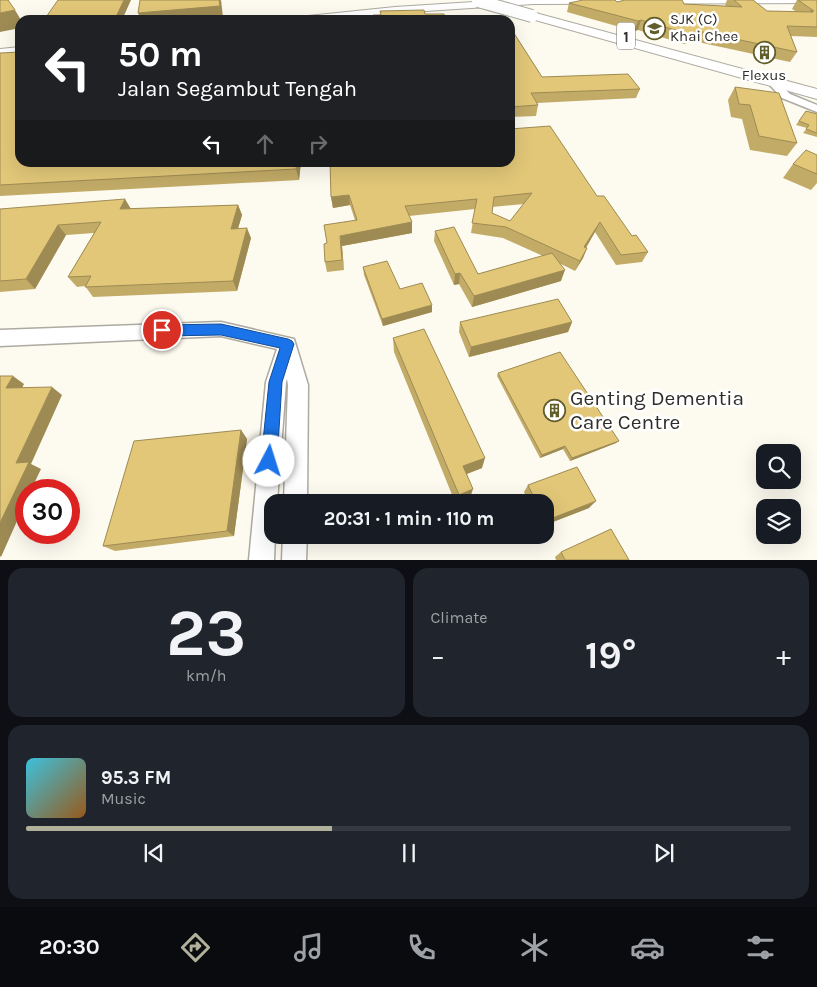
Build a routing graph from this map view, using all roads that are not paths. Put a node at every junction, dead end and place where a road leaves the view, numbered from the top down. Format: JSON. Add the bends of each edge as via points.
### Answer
{"nodes":[{"id":1,"x":493,"y":0,"type":"edge"},
{"id":2,"x":476,"y":1,"type":"edge"},
{"id":3,"x":791,"y":1,"type":"edge"},
{"id":4,"x":817,"y":3,"type":"edge"},
{"id":5,"x":351,"y":15,"type":"edge"},
{"id":6,"x":387,"y":15,"type":"edge"},
{"id":7,"x":537,"y":15,"type":"junction"},
{"id":8,"x":15,"y":50,"type":"edge"},
{"id":9,"x":0,"y":52,"type":"edge"},
{"id":10,"x":15,"y":54,"type":"edge"},
{"id":11,"x":0,"y":56,"type":"edge"},
{"id":12,"x":772,"y":82,"type":"junction"},
{"id":13,"x":817,"y":87,"type":"edge"},
{"id":14,"x":817,"y":94,"type":"edge"},
{"id":15,"x":817,"y":109,"type":"edge"},
{"id":16,"x":0,"y":338,"type":"edge"},
{"id":17,"x":288,"y":344,"type":"junction"},
{"id":18,"x":295,"y":494,"type":"edge"},
{"id":19,"x":294,"y":544,"type":"edge"},
{"id":20,"x":260,"y":560,"type":"edge"},
{"id":21,"x":294,"y":560,"type":"edge"}],
"edges":[{"from":1,"to":7,"type":"highway","number":"1"},
{"from":2,"to":7,"type":"highway","number":"1","bridge":true},
{"from":3,"to":4,"type":"main road"},
{"from":3,"to":5,"type":"main road","via":[[533,1]]},
{"from":4,"to":6,"type":"main road","via":[[559,3]]},
{"from":7,"to":12,"type":"highway","number":"1"},
{"from":7,"to":13,"type":"highway","number":"1"},
{"from":8,"to":9,"type":"main road"},
{"from":10,"to":11,"type":"main road"},
{"from":12,"to":14,"type":"highway","number":"1"},
{"from":12,"to":15,"type":"street","via":[[786,96]]},
{"from":16,"to":17,"type":"street","via":[[221,329]]},
{"from":17,"to":18,"type":"street","via":[[298,385]]},
{"from":17,"to":20,"type":"street","via":[[276,382]]},
{"from":19,"to":21,"type":"street"}]}
